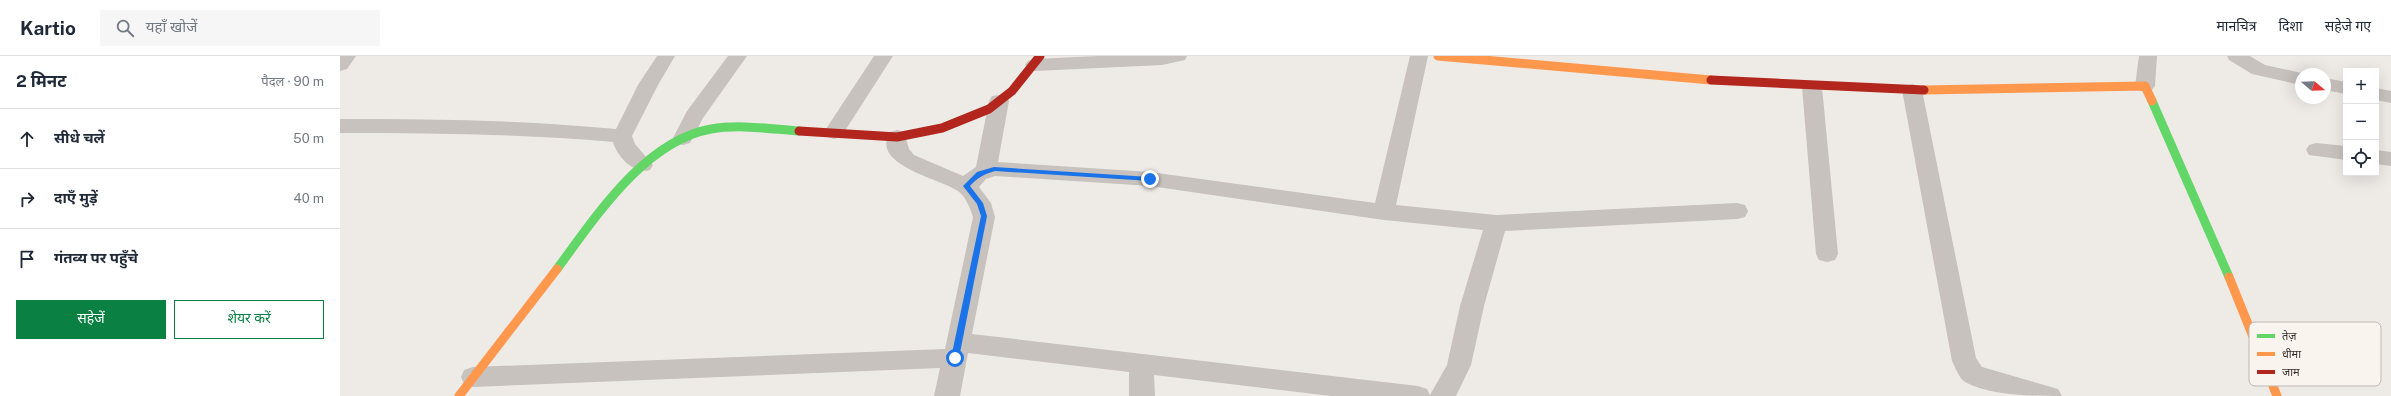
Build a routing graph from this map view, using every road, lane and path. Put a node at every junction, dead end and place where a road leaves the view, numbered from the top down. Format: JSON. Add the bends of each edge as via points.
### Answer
{"nodes":[{"id":1,"x":347,"y":56,"type":"edge"},
{"id":2,"x":666,"y":56,"type":"edge"},
{"id":3,"x":738,"y":56,"type":"edge"},
{"id":4,"x":884,"y":56,"type":"edge"},
{"id":5,"x":1178,"y":56,"type":"edge"},
{"id":6,"x":1419,"y":56,"type":"edge"},
{"id":7,"x":1438,"y":56,"type":"edge"},
{"id":8,"x":2148,"y":56,"type":"edge"},
{"id":9,"x":2236,"y":56,"type":"edge"},
{"id":10,"x":1038,"y":61,"type":"edge"},
{"id":11,"x":340,"y":65,"type":"edge"},
{"id":12,"x":2295,"y":78,"type":"edge"},
{"id":13,"x":2331,"y":85,"type":"edge"},
{"id":14,"x":2145,"y":86,"type":"junction"},
{"id":15,"x":1812,"y":87,"type":"junction"},
{"id":16,"x":2343,"y":87,"type":"edge"},
{"id":17,"x":1912,"y":90,"type":"junction"},
{"id":18,"x":2379,"y":95,"type":"edge"},
{"id":19,"x":2391,"y":97,"type":"edge"},
{"id":20,"x":998,"y":101,"type":"junction"},
{"id":21,"x":340,"y":126,"type":"edge"},
{"id":22,"x":834,"y":132,"type":"junction"},
{"id":23,"x":622,"y":136,"type":"junction"},
{"id":24,"x":897,"y":137,"type":"junction"},
{"id":25,"x":683,"y":138,"type":"junction"},
{"id":26,"x":2316,"y":150,"type":"dead end"},
{"id":27,"x":2343,"y":154,"type":"edge"},
{"id":28,"x":2379,"y":157,"type":"edge"},
{"id":29,"x":2391,"y":159,"type":"edge"},
{"id":30,"x":643,"y":165,"type":"junction"},
{"id":31,"x":986,"y":171,"type":"junction"},
{"id":32,"x":966,"y":186,"type":"junction"},
{"id":33,"x":1737,"y":211,"type":"dead end"},
{"id":34,"x":1384,"y":212,"type":"junction"},
{"id":35,"x":1496,"y":223,"type":"junction"},
{"id":36,"x":1827,"y":254,"type":"dead end"},
{"id":37,"x":2249,"y":323,"type":"edge"},
{"id":38,"x":957,"y":350,"type":"junction"},
{"id":39,"x":1141,"y":364,"type":"junction"},
{"id":40,"x":473,"y":377,"type":"junction"},
{"id":41,"x":2273,"y":386,"type":"edge"},
{"id":42,"x":459,"y":396,"type":"edge"},
{"id":43,"x":947,"y":396,"type":"edge"},
{"id":44,"x":1142,"y":396,"type":"edge"},
{"id":45,"x":1418,"y":396,"type":"edge"},
{"id":46,"x":1442,"y":396,"type":"edge"},
{"id":47,"x":2049,"y":396,"type":"edge"},
{"id":48,"x":2277,"y":396,"type":"edge"}],
"edges":[{"from":1,"to":11,"type":"street"},
{"from":2,"to":23,"type":"street"},
{"from":3,"to":25,"type":"street","via":[[702,105]]},
{"from":4,"to":22,"type":"street"},
{"from":5,"to":10,"type":"street","via":[[1162,59]]},
{"from":6,"to":34,"type":"street"},
{"from":7,"to":15,"type":"street","via":[[1639,76]]},
{"from":8,"to":14,"type":"street"},
{"from":9,"to":12,"type":"street","via":[[2259,70]]},
{"from":10,"to":20,"type":"street","via":[[1012,91]]},
{"from":13,"to":16,"type":"street"},
{"from":14,"to":17,"type":"street"},
{"from":14,"to":37,"type":"street","via":[[2191,183]]},
{"from":15,"to":17,"type":"street"},
{"from":15,"to":36,"type":"street"},
{"from":17,"to":47,"type":"street","via":[[1964,361],[1973,374]]},
{"from":18,"to":19,"type":"street"},
{"from":20,"to":24,"type":"street","via":[[963,121]]},
{"from":20,"to":31,"type":"street"},
{"from":21,"to":23,"type":"street","via":[[566,131]]},
{"from":22,"to":24,"type":"street"},
{"from":22,"to":25,"type":"street","via":[[756,128],[714,129]]},
{"from":23,"to":30,"type":"street","via":[[625,147]]},
{"from":24,"to":32,"type":"street","via":[[899,151],[907,160]]},
{"from":25,"to":30,"type":"street","via":[[657,153]]},
{"from":26,"to":27,"type":"street"},
{"from":28,"to":29,"type":"street"},
{"from":30,"to":40,"type":"street","via":[[605,206]]},
{"from":31,"to":32,"type":"street"},
{"from":31,"to":34,"type":"street","via":[[994,169],[1150,179]]},
{"from":32,"to":38,"type":"street","via":[[980,203],[984,216]]},
{"from":33,"to":35,"type":"street"},
{"from":34,"to":35,"type":"street"},
{"from":35,"to":46,"type":"street","via":[[1472,307],[1463,353]]},
{"from":38,"to":39,"type":"street"},
{"from":38,"to":40,"type":"street"},
{"from":38,"to":43,"type":"street"},
{"from":39,"to":44,"type":"street"},
{"from":39,"to":45,"type":"street"},
{"from":40,"to":42,"type":"street"},
{"from":41,"to":48,"type":"street"}]}
